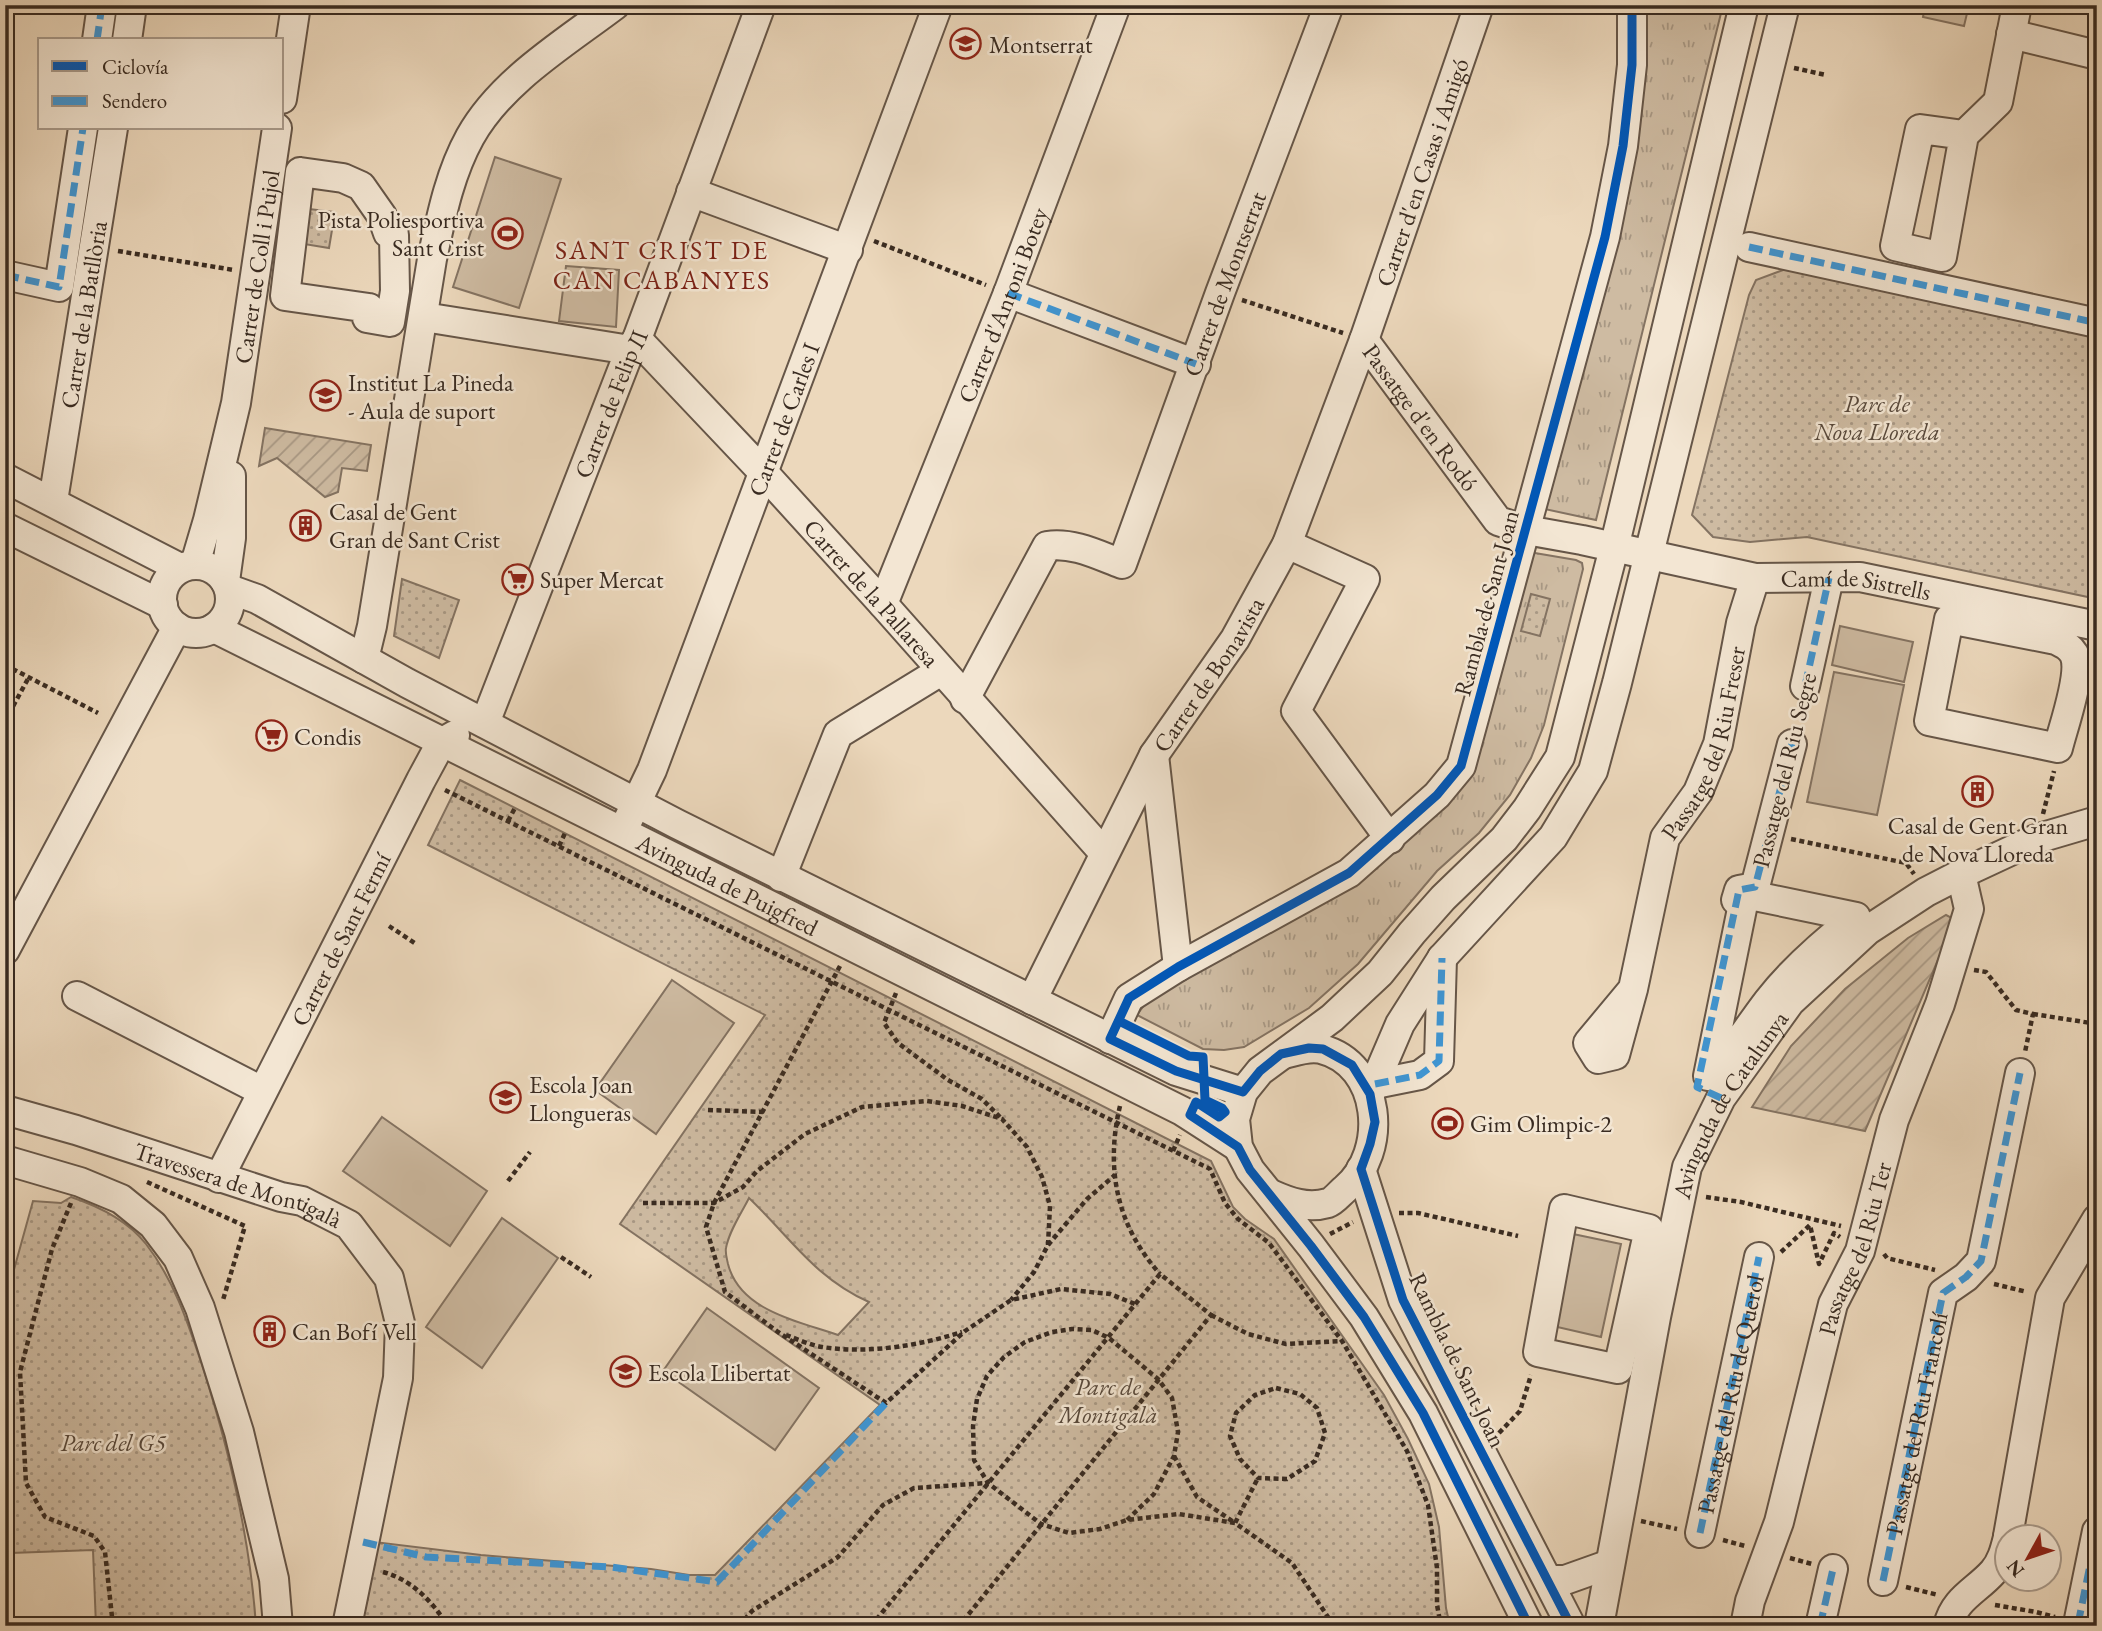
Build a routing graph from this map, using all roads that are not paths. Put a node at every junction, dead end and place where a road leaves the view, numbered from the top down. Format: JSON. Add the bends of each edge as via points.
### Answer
{"nodes":[{"id":1,"x":102,"y":5,"type":"edge"},
{"id":2,"x":132,"y":5,"type":"edge"},
{"id":3,"x":296,"y":5,"type":"edge"},
{"id":4,"x":615,"y":5,"type":"edge"},
{"id":5,"x":761,"y":5,"type":"edge"},
{"id":6,"x":939,"y":5,"type":"edge"},
{"id":7,"x":1116,"y":5,"type":"edge"},
{"id":8,"x":1329,"y":5,"type":"edge"},
{"id":9,"x":1479,"y":5,"type":"edge"},
{"id":10,"x":1632,"y":5,"type":"edge"},
{"id":11,"x":1744,"y":5,"type":"edge"},
{"id":12,"x":1785,"y":5,"type":"edge"},
{"id":13,"x":2017,"y":5,"type":"edge"},
{"id":14,"x":586,"y":17,"type":"edge"},
{"id":15,"x":2011,"y":34,"type":"junction"},
{"id":16,"x":97,"y":38,"type":"edge"},
{"id":17,"x":127,"y":38,"type":"edge"},
{"id":18,"x":2097,"y":55,"type":"edge"},
{"id":19,"x":284,"y":86,"type":"edge"},
{"id":20,"x":83,"y":130,"type":"edge"},
{"id":21,"x":113,"y":130,"type":"edge"},
{"id":22,"x":277,"y":130,"type":"edge"},
{"id":23,"x":1964,"y":135,"type":"dead end"},
{"id":24,"x":691,"y":192,"type":"junction"},
{"id":25,"x":394,"y":235,"type":"joint"},
{"id":26,"x":851,"y":242,"type":"junction"},
{"id":27,"x":1749,"y":247,"type":"dead end"},
{"id":28,"x":5,"y":275,"type":"edge"},
{"id":29,"x":1009,"y":293,"type":"junction"},
{"id":30,"x":424,"y":317,"type":"junction"},
{"id":31,"x":2097,"y":323,"type":"edge"},
{"id":32,"x":1364,"y":340,"type":"junction"},
{"id":33,"x":634,"y":344,"type":"junction"},
{"id":34,"x":1196,"y":364,"type":"junction"},
{"id":35,"x":236,"y":403,"type":"junction"},
{"id":36,"x":763,"y":472,"type":"junction"},
{"id":37,"x":5,"y":478,"type":"edge"},
{"id":38,"x":53,"y":501,"type":"junction"},
{"id":39,"x":5,"y":527,"type":"edge"},
{"id":40,"x":1526,"y":530,"type":"junction"},
{"id":41,"x":231,"y":538,"type":"junction"},
{"id":42,"x":1287,"y":544,"type":"junction"},
{"id":43,"x":1614,"y":548,"type":"junction"},
{"id":44,"x":1648,"y":555,"type":"junction"},
{"id":45,"x":187,"y":566,"type":"junction"},
{"id":46,"x":1755,"y":578,"type":"junction"},
{"id":47,"x":1829,"y":578,"type":"junction"},
{"id":48,"x":227,"y":585,"type":"junction"},
{"id":49,"x":257,"y":598,"type":"junction"},
{"id":50,"x":883,"y":604,"type":"junction"},
{"id":51,"x":170,"y":616,"type":"junction"},
{"id":52,"x":2097,"y":626,"type":"edge"},
{"id":53,"x":214,"y":628,"type":"junction"},
{"id":54,"x":363,"y":659,"type":"junction"},
{"id":55,"x":941,"y":671,"type":"junction"},
{"id":56,"x":1805,"y":686,"type":"dead end"},
{"id":57,"x":965,"y":699,"type":"junction"},
{"id":58,"x":1929,"y":721,"type":"joint"},
{"id":59,"x":485,"y":723,"type":"junction"},
{"id":60,"x":441,"y":743,"type":"junction"},
{"id":61,"x":1792,"y":744,"type":"dead end"},
{"id":62,"x":1154,"y":755,"type":"junction"},
{"id":63,"x":636,"y":803,"type":"junction"},
{"id":64,"x":2097,"y":821,"type":"edge"},
{"id":65,"x":622,"y":831,"type":"junction"},
{"id":66,"x":1391,"y":839,"type":"junction"},
{"id":67,"x":1104,"y":853,"type":"junction"},
{"id":68,"x":1961,"y":874,"type":"junction"},
{"id":69,"x":781,"y":877,"type":"junction"},
{"id":70,"x":13,"y":928,"type":"edge"},
{"id":71,"x":5,"y":950,"type":"edge"},
{"id":72,"x":1442,"y":958,"type":"junction"},
{"id":73,"x":1178,"y":967,"type":"junction"},
{"id":74,"x":1633,"y":989,"type":"dead end"},
{"id":75,"x":77,"y":996,"type":"dead end"},
{"id":76,"x":1032,"y":1000,"type":"junction"},
{"id":77,"x":1110,"y":1039,"type":"junction"},
{"id":78,"x":1281,"y":1054,"type":"junction"},
{"id":79,"x":2020,"y":1073,"type":"road end"},
{"id":80,"x":1718,"y":1088,"type":"junction"},
{"id":81,"x":1372,"y":1089,"type":"junction"},
{"id":82,"x":262,"y":1091,"type":"junction"},
{"id":83,"x":1243,"y":1092,"type":"junction"},
{"id":84,"x":5,"y":1110,"type":"edge"},
{"id":85,"x":1238,"y":1147,"type":"junction"},
{"id":86,"x":5,"y":1160,"type":"edge"},
{"id":87,"x":1361,"y":1169,"type":"junction"},
{"id":88,"x":219,"y":1178,"type":"junction"},
{"id":89,"x":1271,"y":1194,"type":"junction"},
{"id":90,"x":2097,"y":1219,"type":"edge"},
{"id":91,"x":1759,"y":1257,"type":"road end"},
{"id":92,"x":1538,"y":1352,"type":"joint"},
{"id":93,"x":2011,"y":1522,"type":"edge"},
{"id":94,"x":2097,"y":1531,"type":"edge"},
{"id":95,"x":1700,"y":1533,"type":"road end"},
{"id":96,"x":1485,"y":1536,"type":"junction"},
{"id":97,"x":1610,"y":1564,"type":"junction"},
{"id":98,"x":1833,"y":1569,"type":"dead end"},
{"id":99,"x":1994,"y":1571,"type":"edge"},
{"id":100,"x":1549,"y":1580,"type":"junction"},
{"id":101,"x":1883,"y":1581,"type":"dead end"},
{"id":102,"x":2078,"y":1624,"type":"edge"},
{"id":103,"x":278,"y":1626,"type":"edge"},
{"id":104,"x":347,"y":1626,"type":"edge"},
{"id":105,"x":1529,"y":1626,"type":"edge"},
{"id":106,"x":1571,"y":1626,"type":"edge"},
{"id":107,"x":1599,"y":1626,"type":"edge"},
{"id":108,"x":1745,"y":1626,"type":"edge"},
{"id":109,"x":1819,"y":1626,"type":"edge"},
{"id":110,"x":1948,"y":1626,"type":"edge"}],
"edges":[{"from":1,"to":16,"type":"street"},
{"from":2,"to":17,"type":"street"},
{"from":3,"to":19,"type":"street"},
{"from":4,"to":14,"type":"street"},
{"from":5,"to":24,"type":"street","name":"Carrer de Felip II"},
{"from":6,"to":26,"type":"street","name":"Carrer de Carles I"},
{"from":7,"to":29,"type":"street","name":"Carrer d'Antoni Botey"},
{"from":8,"to":34,"type":"street","name":"Carrer de Montserrat"},
{"from":9,"to":32,"type":"street","name":"Carrer d'en Casas i Amigó"},
{"from":10,"to":40,"type":"street","name":"Rambla de Sant Joan","via":[[1632,65],[1623,146],[1605,237]]},
{"from":11,"to":43,"type":"street","name":"Rambla de Sant Joan"},
{"from":12,"to":44,"type":"street"},
{"from":13,"to":15,"type":"street"},
{"from":14,"to":30,"type":"street","via":[[502,95],[470,138],[443,206]]},
{"from":15,"to":18,"type":"street"},
{"from":15,"to":23,"type":"street","via":[[1998,102]]},
{"from":20,"to":28,"type":"street","via":[[59,287]]},
{"from":21,"to":38,"type":"street","name":"Carrer de la Batllòria"},
{"from":22,"to":35,"type":"street","name":"Carrer de Coll i Pujol"},
{"from":24,"to":26,"type":"street"},
{"from":24,"to":33,"type":"street","name":"Carrer de Felip II"},
{"from":25,"to":25,"type":"street","via":[[395,291],[390,322],[367,318],[369,307],[285,296],[300,172],[343,178],[361,186],[388,233]]},
{"from":26,"to":36,"type":"street","name":"Carrer de Carles I"},
{"from":27,"to":31,"type":"street"},
{"from":29,"to":34,"type":"street"},
{"from":29,"to":50,"type":"street","name":"Carrer d'Antoni Botey"},
{"from":30,"to":33,"type":"street"},
{"from":30,"to":54,"type":"street"},
{"from":32,"to":40,"type":"street","name":"Passatge d'en Rodó","via":[[1498,521]]},
{"from":32,"to":42,"type":"street","name":"Carrer de Bonavista"},
{"from":33,"to":36,"type":"street","name":"Carrer de la Pallaresa"},
{"from":33,"to":59,"type":"street","name":"Carrer de Felip II"},
{"from":34,"to":57,"type":"street","name":"Carrer de Montserrat","via":[[1122,564],[1070,546],[1047,546]]},
{"from":35,"to":41,"type":"street","name":"Carrer de Coll i Pujol"},
{"from":35,"to":45,"type":"street","name":"Carrer de Coll i Pujol","via":[[211,509]]},
{"from":36,"to":50,"type":"street","name":"Carrer de la Pallaresa"},
{"from":36,"to":63,"type":"street","name":"Carrer de Carles I"},
{"from":37,"to":38,"type":"street"},
{"from":38,"to":45,"type":"street"},
{"from":39,"to":51,"type":"street"},
{"from":40,"to":43,"type":"street","name":"Passatge d'en Rodó"},
{"from":40,"to":66,"type":"street","name":"Rambla de Sant Joan","via":[[1461,766]]},
{"from":41,"to":48,"type":"street","name":"Carrer de Coll i Pujol"},
{"from":41,"to":49,"type":"street","name":"Carrer de Coll i Pujol"},
{"from":42,"to":62,"type":"street","name":"Carrer de Bonavista","via":[[1234,639]]},
{"from":42,"to":66,"type":"street","via":[[1365,579],[1296,711]]},
{"from":43,"to":44,"type":"street","name":"Camí de Sistrells"},
{"from":43,"to":78,"type":"street","name":"Rambla de Sant Joan","via":[[1560,757],[1527,809],[1381,973],[1332,1018]]},
{"from":44,"to":46,"type":"street","name":"Camí de Sistrells"},
{"from":44,"to":72,"type":"street","via":[[1593,771],[1553,836]]},
{"from":45,"to":48,"type":"street","via":[[216,571]]},
{"from":45,"to":51,"type":"street","via":[[165,584]]},
{"from":46,"to":47,"type":"street","name":"Camí de Sistrells"},
{"from":46,"to":74,"type":"street","name":"Passatge del Riu Freser","via":[[1741,623],[1718,744],[1698,792],[1665,838]]},
{"from":47,"to":52,"type":"street","name":"Camí de Sistrells","via":[[1860,577]]},
{"from":47,"to":56,"type":"street","name":"Passatge del Riu Segre"},
{"from":48,"to":49,"type":"street","name":"Avinguda de Puigfred"},
{"from":48,"to":53,"type":"street","via":[[228,611]]},
{"from":49,"to":54,"type":"street","name":"Avinguda de Puigfred"},
{"from":50,"to":55,"type":"street","name":"Carrer de la Pallaresa"},
{"from":51,"to":53,"type":"street","via":[[195,633]]},
{"from":51,"to":70,"type":"street"},
{"from":53,"to":60,"type":"street","name":"Avinguda de Puigfred"},
{"from":54,"to":59,"type":"street","name":"Avinguda de Puigfred"},
{"from":55,"to":57,"type":"street","name":"Carrer de la Pallaresa"},
{"from":55,"to":69,"type":"street","via":[[838,733]]},
{"from":57,"to":67,"type":"street","name":"Carrer de la Pallaresa"},
{"from":58,"to":58,"type":"street","via":[[1949,619],[2056,640],[2075,656],[2077,670],[2058,748]]},
{"from":59,"to":60,"type":"street"},
{"from":59,"to":63,"type":"street","name":"Avinguda de Puigfred"},
{"from":60,"to":65,"type":"street","name":"Avinguda de Puigfred"},
{"from":60,"to":82,"type":"street","name":"Carrer de Sant Fermí"},
{"from":61,"to":80,"type":"street","name":"Passatge del Riu Segre","via":[[1755,887],[1738,890],[1697,1087]]},
{"from":62,"to":67,"type":"street","name":"Carrer de Bonavista"},
{"from":62,"to":73,"type":"street"},
{"from":63,"to":65,"type":"street","name":"Carrer de Carles I"},
{"from":63,"to":69,"type":"street","name":"Avinguda de Puigfred"},
{"from":64,"to":68,"type":"street","name":"Avinguda de Catalunya","via":[[2036,839]]},
{"from":65,"to":85,"type":"street","name":"Avinguda de Puigfred","via":[[841,964],[1190,1115]]},
{"from":66,"to":73,"type":"street","name":"Rambla de Sant Joan","via":[[1349,873]]},
{"from":67,"to":76,"type":"street","name":"Carrer de Bonavista"},
{"from":68,"to":80,"type":"street","name":"Avinguda de Catalunya","via":[[1868,930],[1790,1002]]},
{"from":68,"to":108,"type":"street","name":"Passatge del Riu Ter","via":[[1969,909],[1940,1004],[1894,1120],[1860,1251],[1833,1304],[1779,1522]]},
{"from":69,"to":76,"type":"street","name":"Avinguda de Puigfred"},
{"from":70,"to":71,"type":"street"},
{"from":72,"to":81,"type":"street","via":[[1400,1024]]},
{"from":72,"to":81,"type":"street","via":[[1438,1061],[1420,1075]]},
{"from":73,"to":77,"type":"street","name":"Rambla de Sant Joan","via":[[1129,998]]},
{"from":75,"to":82,"type":"street"},
{"from":76,"to":77,"type":"street","name":"Avinguda de Puigfred"},
{"from":77,"to":83,"type":"street","name":"Avinguda de Puigfred","via":[[1176,1071]]},
{"from":78,"to":81,"type":"street","via":[[1323,1049],[1352,1065]]},
{"from":78,"to":83,"type":"street","name":"Rambla de Sant Joan"},
{"from":79,"to":101,"type":"street","name":"Passatge del Riu Francolí","via":[[1982,1261],[1943,1293]]},
{"from":80,"to":80,"type":"street","via":[[1769,1000],[1856,917],[1745,894],[1708,1076]]},
{"from":80,"to":97,"type":"street","name":"Avinguda de Catalunya","via":[[1681,1193]]},
{"from":81,"to":87,"type":"street","via":[[1374,1122]]},
{"from":82,"to":88,"type":"street","name":"Carrer de Sant Fermí"},
{"from":83,"to":85,"type":"street","name":"Rambla de Sant Joan","via":[[1235,1119]]},
{"from":84,"to":88,"type":"street","name":"Travessera de Montigalà"},
{"from":85,"to":89,"type":"street","name":"Rambla de Sant Joan"},
{"from":86,"to":103,"type":"street","name":"Travessera de Montigalà","via":[[121,1199],[153,1225],[178,1258],[200,1308],[239,1432],[274,1579]]},
{"from":87,"to":89,"type":"street","via":[[1329,1202],[1296,1205]]},
{"from":87,"to":100,"type":"street","name":"Rambla de Sant Joan","via":[[1403,1300]]},
{"from":88,"to":104,"type":"street","name":"Travessera de Montigalà","via":[[302,1201],[349,1225],[389,1278],[400,1322],[398,1378]]},
{"from":89,"to":96,"type":"street","name":"Rambla de Sant Joan","via":[[1364,1317],[1423,1413]]},
{"from":90,"to":93,"type":"street","via":[[2050,1298]]},
{"from":91,"to":95,"type":"street","name":"Passatge del Riu de Querol"},
{"from":92,"to":92,"type":"street","via":[[1564,1209],[1649,1229],[1618,1368]]},
{"from":94,"to":102,"type":"street"},
{"from":96,"to":100,"type":"street","name":"Rambla de Sant Joan"},
{"from":96,"to":105,"type":"street","name":"Rambla de Sant Joan"},
{"from":97,"to":100,"type":"street","via":[[1565,1580]]},
{"from":97,"to":107,"type":"street","name":"Avinguda de Catalunya"},
{"from":98,"to":109,"type":"street"},
{"from":99,"to":110,"type":"street","via":[[1960,1600]]},
{"from":100,"to":106,"type":"street","name":"Rambla de Sant Joan"}]}
